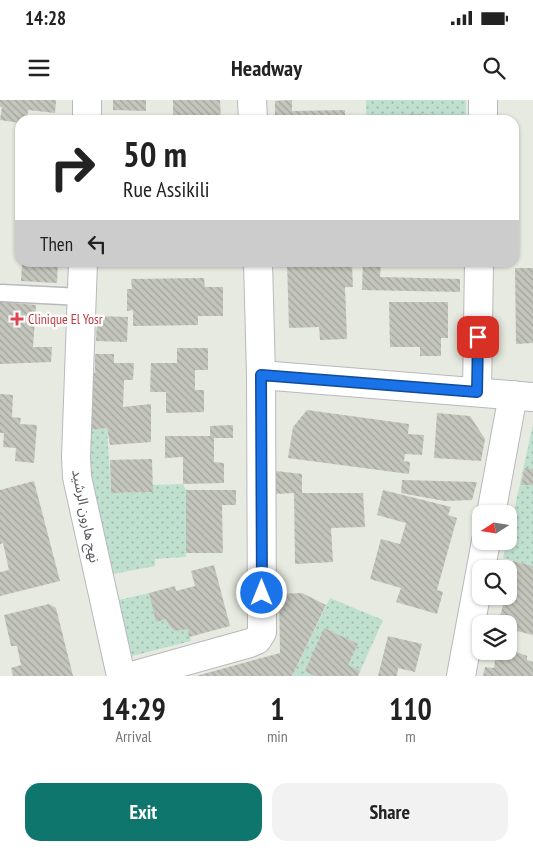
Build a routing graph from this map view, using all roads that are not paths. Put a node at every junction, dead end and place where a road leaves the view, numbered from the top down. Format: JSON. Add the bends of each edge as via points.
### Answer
{"nodes":[{"id":1,"x":87,"y":100,"type":"edge"},
{"id":2,"x":252,"y":100,"type":"edge"},
{"id":3,"x":483,"y":100,"type":"edge"},
{"id":4,"x":86,"y":115,"type":"edge"},
{"id":5,"x":253,"y":115,"type":"edge"},
{"id":6,"x":483,"y":115,"type":"edge"},
{"id":7,"x":83,"y":267,"type":"edge"},
{"id":8,"x":258,"y":267,"type":"edge"},
{"id":9,"x":480,"y":267,"type":"edge"},
{"id":10,"x":2,"y":293,"type":"dead end"},
{"id":11,"x":82,"y":297,"type":"junction"},
{"id":12,"x":261,"y":375,"type":"junction"},
{"id":13,"x":477,"y":392,"type":"junction"},
{"id":14,"x":523,"y":396,"type":"edge"},
{"id":15,"x":493,"y":505,"type":"edge"},
{"id":16,"x":484,"y":550,"type":"edge"},
{"id":17,"x":121,"y":676,"type":"edge"},
{"id":18,"x":132,"y":676,"type":"edge"},
{"id":19,"x":461,"y":676,"type":"edge"}],
"edges":[{"from":1,"to":4,"type":"street"},
{"from":2,"to":5,"type":"street"},
{"from":3,"to":6,"type":"street"},
{"from":7,"to":11,"type":"street","name":"نهج هارون الرشيد"},
{"from":8,"to":12,"type":"street"},
{"from":9,"to":13,"type":"street"},
{"from":10,"to":11,"type":"lane"},
{"from":11,"to":17,"type":"street","name":"نهج هارون الرشيد","via":[[77,477]]},
{"from":12,"to":13,"type":"street"},
{"from":12,"to":18,"type":"street","via":[[262,632],[257,640],[250,643]]},
{"from":13,"to":14,"type":"street"},
{"from":14,"to":15,"type":"street"},
{"from":16,"to":19,"type":"street"}]}
